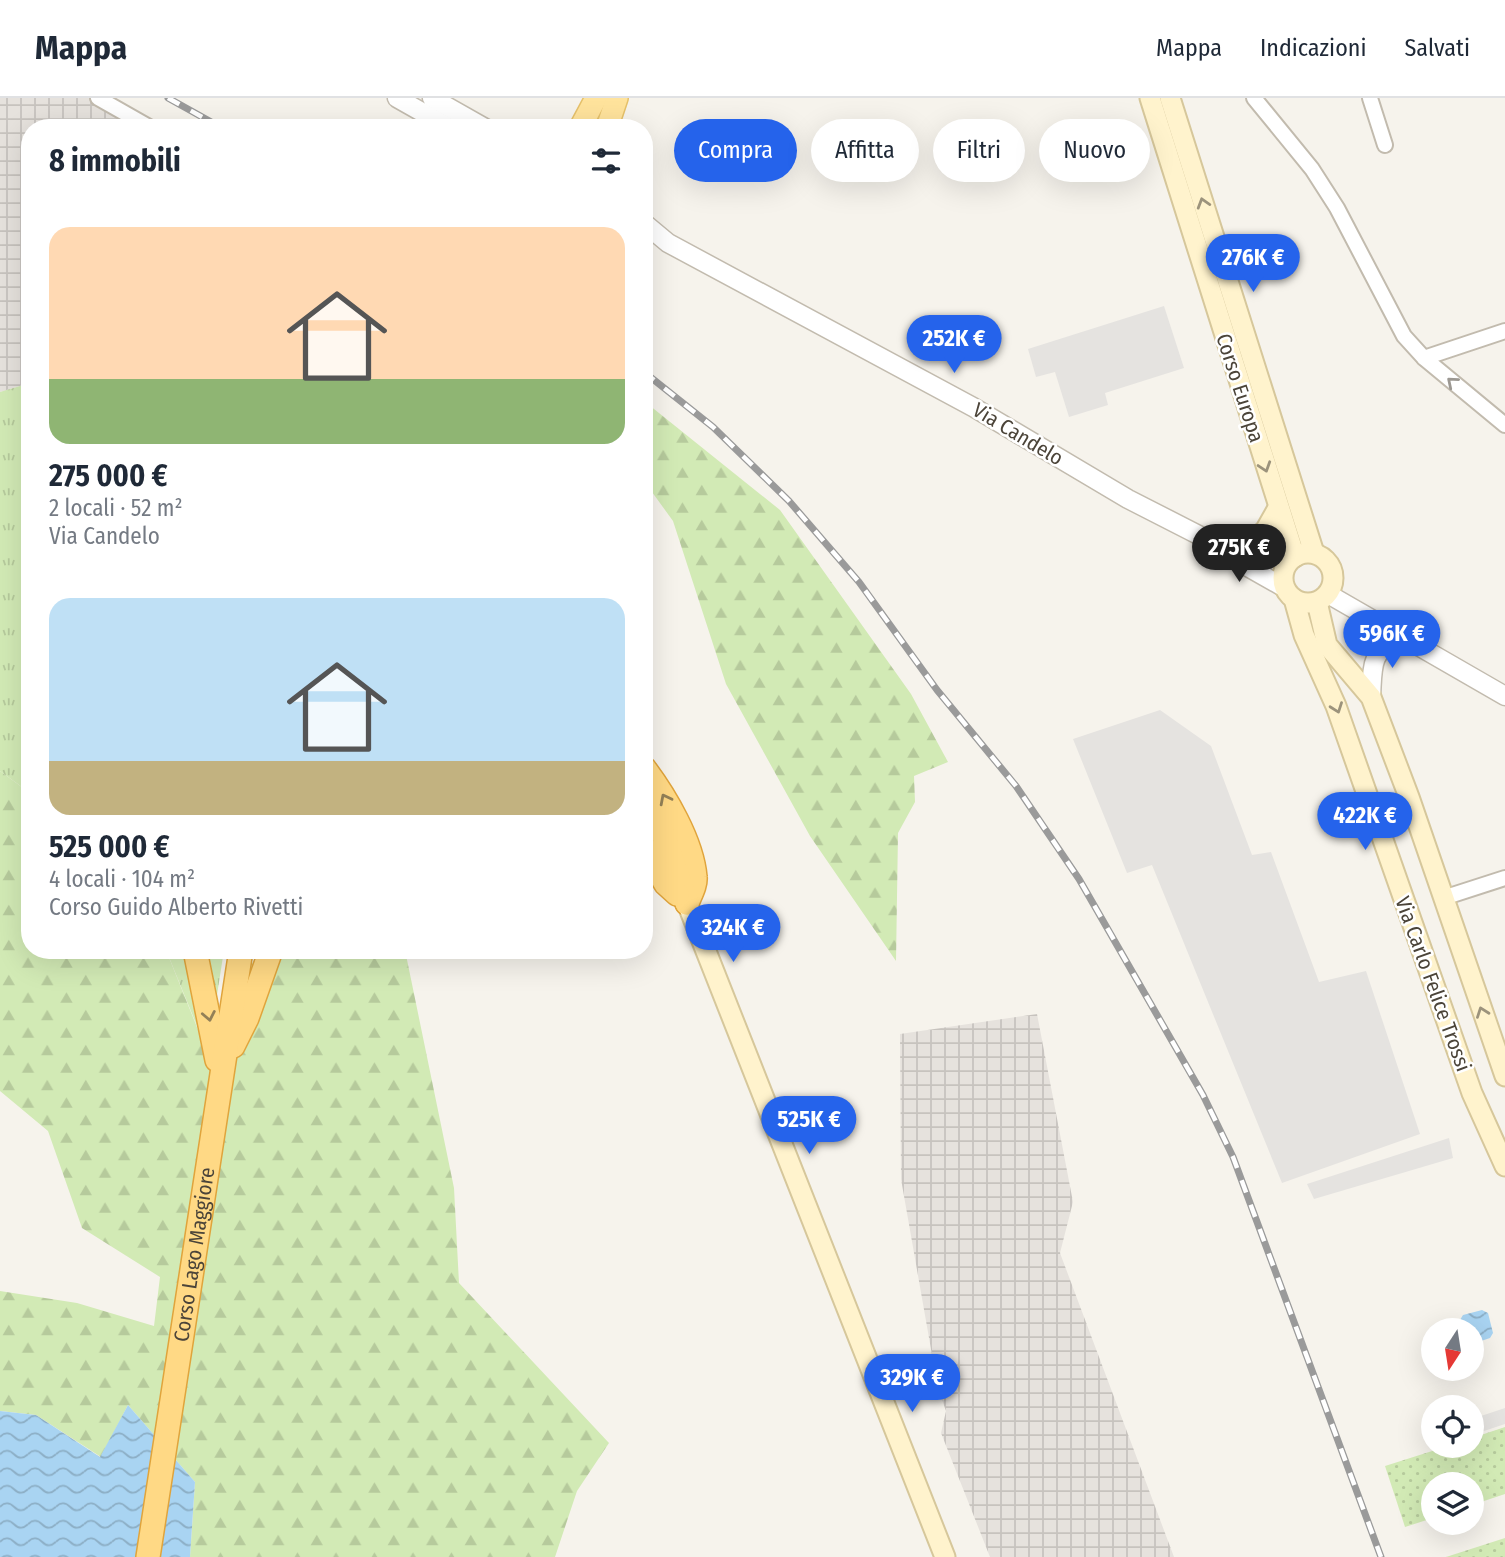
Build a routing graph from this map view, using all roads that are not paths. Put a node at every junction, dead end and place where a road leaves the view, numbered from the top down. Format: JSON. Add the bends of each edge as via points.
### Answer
{"nodes":[{"id":1,"x":98,"y":98,"type":"edge"},
{"id":2,"x":397,"y":98,"type":"edge"},
{"id":3,"x":432,"y":98,"type":"edge"},
{"id":4,"x":596,"y":98,"type":"edge"},
{"id":5,"x":617,"y":98,"type":"edge"},
{"id":6,"x":1150,"y":98,"type":"edge"},
{"id":7,"x":1170,"y":98,"type":"edge"},
{"id":8,"x":1254,"y":98,"type":"edge"},
{"id":9,"x":1370,"y":98,"type":"edge"},
{"id":10,"x":134,"y":119,"type":"edge"},
{"id":11,"x":434,"y":119,"type":"edge"},
{"id":12,"x":469,"y":119,"type":"edge"},
{"id":13,"x":585,"y":119,"type":"edge"},
{"id":14,"x":610,"y":119,"type":"edge"},
{"id":15,"x":1385,"y":145,"type":"dead end"},
{"id":16,"x":653,"y":230,"type":"edge"},
{"id":17,"x":653,"y":239,"type":"edge"},
{"id":18,"x":668,"y":243,"type":"junction"},
{"id":19,"x":1505,"y":331,"type":"edge"},
{"id":20,"x":1424,"y":358,"type":"junction"},
{"id":21,"x":1505,"y":425,"type":"edge"},
{"id":22,"x":1278,"y":508,"type":"junction"},
{"id":23,"x":1220,"y":545,"type":"junction"},
{"id":24,"x":1243,"y":546,"type":"junction"},
{"id":25,"x":1299,"y":557,"type":"junction"},
{"id":26,"x":1290,"y":594,"type":"junction"},
{"id":27,"x":1323,"y":598,"type":"junction"},
{"id":28,"x":1397,"y":634,"type":"junction"},
{"id":29,"x":1505,"y":696,"type":"edge"},
{"id":30,"x":1371,"y":697,"type":"junction"},
{"id":31,"x":653,"y":780,"type":"edge"},
{"id":32,"x":653,"y":817,"type":"edge"},
{"id":33,"x":653,"y":863,"type":"edge"},
{"id":34,"x":1505,"y":878,"type":"edge"},
{"id":35,"x":1443,"y":898,"type":"junction"},
{"id":36,"x":687,"y":903,"type":"junction"},
{"id":37,"x":197,"y":959,"type":"edge"},
{"id":38,"x":240,"y":959,"type":"edge"},
{"id":39,"x":268,"y":959,"type":"edge"},
{"id":40,"x":222,"y":1073,"type":"junction"},
{"id":41,"x":1505,"y":1076,"type":"edge"},
{"id":42,"x":1505,"y":1166,"type":"edge"},
{"id":43,"x":148,"y":1557,"type":"edge"},
{"id":44,"x":945,"y":1557,"type":"edge"}],
"edges":[{"from":1,"to":10,"type":"street"},
{"from":2,"to":11,"type":"street"},
{"from":3,"to":12,"type":"street"},
{"from":4,"to":13,"type":"main road"},
{"from":5,"to":14,"type":"main road"},
{"from":6,"to":22,"type":"main road","name":"Corso Europa","one_way":true},
{"from":25,"to":7,"type":"main road","name":"Corso Europa","one_way":true},
{"from":8,"to":20,"type":"street","via":[[1312,169],[1404,336]]},
{"from":9,"to":15,"type":"street"},
{"from":16,"to":18,"type":"street","name":"Via Candelo"},
{"from":17,"to":18,"type":"street","name":"Via Candelo"},
{"from":18,"to":23,"type":"street","name":"Via Candelo","via":[[973,407],[1128,499]]},
{"from":19,"to":20,"type":"street"},
{"from":21,"to":20,"type":"street","one_way":true},
{"from":22,"to":24,"type":"main road","via":[[1265,531]]},
{"from":22,"to":25,"type":"main road","name":"Corso Europa"},
{"from":23,"to":24,"type":"street","name":"Via Candelo"},
{"from":23,"to":26,"type":"street","name":"Via Candelo","via":[[1232,558]]},
{"from":24,"to":25,"type":"street","name":"Via Candelo"},
{"from":25,"to":26,"type":"main road","via":[[1283,574]]},
{"from":25,"to":27,"type":"main road","via":[[1331,567],[1334,581]]},
{"from":26,"to":27,"type":"main road","name":"Via Candelo","via":[[1305,603]]},
{"from":26,"to":42,"type":"main road","name":"Via Carlo Felice Trossi","one_way":true,"via":[[1336,706],[1472,1093]]},
{"from":27,"to":28,"type":"street","name":"Via Candelo"},
{"from":27,"to":30,"type":"main road","name":"Via Carlo Felice Trossi","via":[[1327,645]]},
{"from":28,"to":29,"type":"street","name":"Via Candelo"},
{"from":28,"to":30,"type":"street","name":"Via Carlo Felice Trossi","via":[[1377,651]]},
{"from":30,"to":35,"type":"main road","name":"Via Carlo Felice Trossi"},
{"from":36,"to":31,"type":"highway","one_way":true,"via":[[696,879],[683,837]]},
{"from":32,"to":36,"type":"highway"},
{"from":33,"to":36,"type":"highway","via":[[666,884]]},
{"from":34,"to":35,"type":"street"},
{"from":41,"to":35,"type":"main road","name":"Via Carlo Felice Trossi","one_way":true},
{"from":36,"to":44,"type":"main road"},
{"from":37,"to":40,"type":"highway","one_way":true},
{"from":38,"to":40,"type":"highway","name":"Corso Lago Maggiore"},
{"from":39,"to":40,"type":"highway"},
{"from":40,"to":43,"type":"highway","name":"Corso Lago Maggiore"}]}
